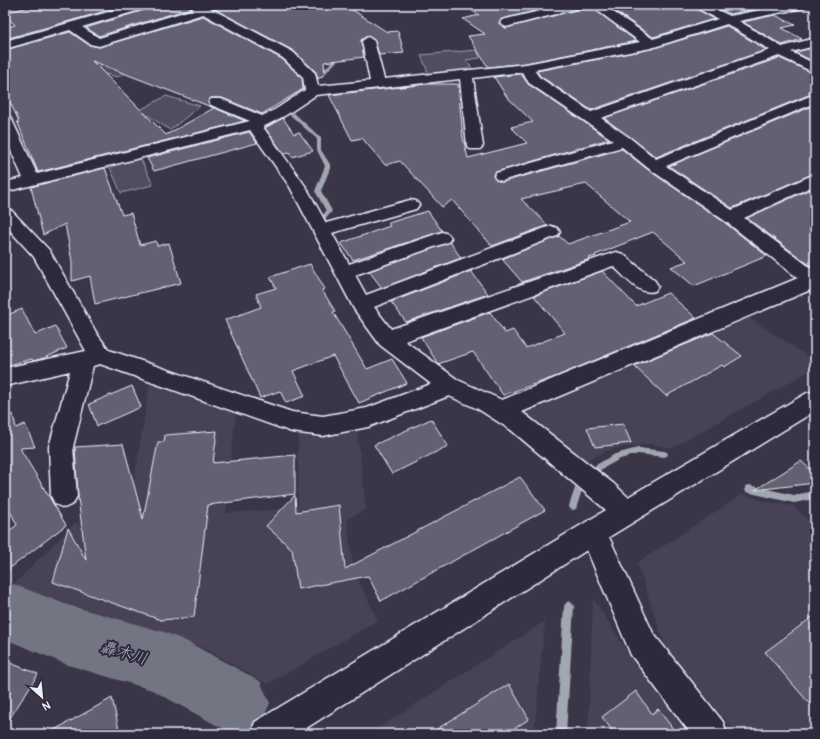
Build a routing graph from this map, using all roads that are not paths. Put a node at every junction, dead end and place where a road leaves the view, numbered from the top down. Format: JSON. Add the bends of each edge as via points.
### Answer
{"nodes":[{"id":1,"x":9,"y":5,"type":"edge"},
{"id":2,"x":146,"y":5,"type":"edge"},
{"id":3,"x":579,"y":5,"type":"edge"},
{"id":4,"x":596,"y":5,"type":"edge"},
{"id":5,"x":697,"y":5,"type":"edge"},
{"id":6,"x":803,"y":5,"type":"edge"},
{"id":7,"x":5,"y":7,"type":"edge"},
{"id":8,"x":200,"y":7,"type":"edge"},
{"id":9,"x":728,"y":20,"type":"junction"},
{"id":10,"x":506,"y":23,"type":"dead end"},
{"id":11,"x":72,"y":26,"type":"junction"},
{"id":12,"x":368,"y":41,"type":"dead end"},
{"id":13,"x":815,"y":42,"type":"edge"},
{"id":14,"x":652,"y":44,"type":"junction"},
{"id":15,"x":5,"y":45,"type":"edge"},
{"id":16,"x":780,"y":51,"type":"junction"},
{"id":17,"x":526,"y":68,"type":"junction"},
{"id":18,"x":815,"y":69,"type":"edge"},
{"id":19,"x":466,"y":74,"type":"junction"},
{"id":20,"x":378,"y":84,"type":"junction"},
{"id":21,"x":312,"y":92,"type":"junction"},
{"id":22,"x":815,"y":98,"type":"edge"},
{"id":23,"x":216,"y":102,"type":"dead end"},
{"id":24,"x":590,"y":117,"type":"junction"},
{"id":25,"x":5,"y":120,"type":"edge"},
{"id":26,"x":258,"y":123,"type":"junction"},
{"id":27,"x":625,"y":141,"type":"junction"},
{"id":28,"x":475,"y":146,"type":"dead end"},
{"id":29,"x":654,"y":164,"type":"junction"},
{"id":30,"x":502,"y":176,"type":"dead end"},
{"id":31,"x":815,"y":178,"type":"edge"},
{"id":32,"x":32,"y":180,"type":"junction"},
{"id":33,"x":5,"y":187,"type":"edge"},
{"id":34,"x":410,"y":205,"type":"dead end"},
{"id":35,"x":5,"y":214,"type":"edge"},
{"id":36,"x":731,"y":217,"type":"junction"},
{"id":37,"x":321,"y":230,"type":"junction"},
{"id":38,"x":552,"y":232,"type":"dead end"},
{"id":39,"x":442,"y":238,"type":"dead end"},
{"id":40,"x":344,"y":272,"type":"junction"},
{"id":41,"x":814,"y":281,"type":"edge"},
{"id":42,"x":648,"y":286,"type":"dead end"},
{"id":43,"x":361,"y":304,"type":"junction"},
{"id":44,"x":387,"y":339,"type":"junction"},
{"id":45,"x":93,"y":357,"type":"junction"},
{"id":46,"x":5,"y":378,"type":"edge"},
{"id":47,"x":450,"y":386,"type":"junction"},
{"id":48,"x":815,"y":400,"type":"edge"},
{"id":49,"x":501,"y":411,"type":"junction"},
{"id":50,"x":64,"y":496,"type":"dead end"},
{"id":51,"x":627,"y":513,"type":"junction"},
{"id":52,"x":593,"y":532,"type":"junction"},
{"id":53,"x":267,"y":734,"type":"edge"},
{"id":54,"x":711,"y":734,"type":"edge"}],
"edges":[{"from":1,"to":7,"type":"street"},
{"from":2,"to":11,"type":"street"},
{"from":3,"to":10,"type":"street"},
{"from":4,"to":14,"type":"street"},
{"from":5,"to":9,"type":"street"},
{"from":6,"to":9,"type":"street"},
{"from":8,"to":11,"type":"street","via":[[99,42]]},
{"from":8,"to":21,"type":"street","via":[[288,55],[310,76]]},
{"from":9,"to":14,"type":"street"},
{"from":9,"to":16,"type":"street"},
{"from":11,"to":15,"type":"street"},
{"from":12,"to":20,"type":"street"},
{"from":13,"to":16,"type":"street"},
{"from":14,"to":17,"type":"street"},
{"from":16,"to":18,"type":"street"},
{"from":16,"to":24,"type":"street"},
{"from":17,"to":19,"type":"street"},
{"from":17,"to":24,"type":"street","via":[[534,80]]},
{"from":19,"to":20,"type":"street"},
{"from":19,"to":28,"type":"street"},
{"from":20,"to":21,"type":"street"},
{"from":21,"to":26,"type":"street"},
{"from":22,"to":29,"type":"street"},
{"from":23,"to":26,"type":"street"},
{"from":24,"to":27,"type":"street"},
{"from":25,"to":32,"type":"street"},
{"from":26,"to":32,"type":"street"},
{"from":26,"to":37,"type":"street"},
{"from":27,"to":29,"type":"street"},
{"from":27,"to":30,"type":"street"},
{"from":29,"to":36,"type":"street"},
{"from":31,"to":36,"type":"street"},
{"from":32,"to":33,"type":"street"},
{"from":34,"to":37,"type":"street"},
{"from":35,"to":45,"type":"street","via":[[42,254],[90,340]]},
{"from":36,"to":41,"type":"street"},
{"from":37,"to":40,"type":"street"},
{"from":38,"to":43,"type":"street"},
{"from":39,"to":40,"type":"street"},
{"from":40,"to":43,"type":"street"},
{"from":41,"to":49,"type":"street"},
{"from":42,"to":44,"type":"street","via":[[616,258]]},
{"from":43,"to":44,"type":"street"},
{"from":44,"to":47,"type":"street"},
{"from":45,"to":46,"type":"street"},
{"from":45,"to":47,"type":"street","via":[[292,422],[323,426],[368,417]]},
{"from":45,"to":50,"type":"street","via":[[61,447]]},
{"from":47,"to":49,"type":"street"},
{"from":48,"to":51,"type":"street"},
{"from":49,"to":51,"type":"street","via":[[605,492]]},
{"from":51,"to":52,"type":"street"},
{"from":52,"to":53,"type":"street"},
{"from":52,"to":54,"type":"street","via":[[642,644]]}]}
